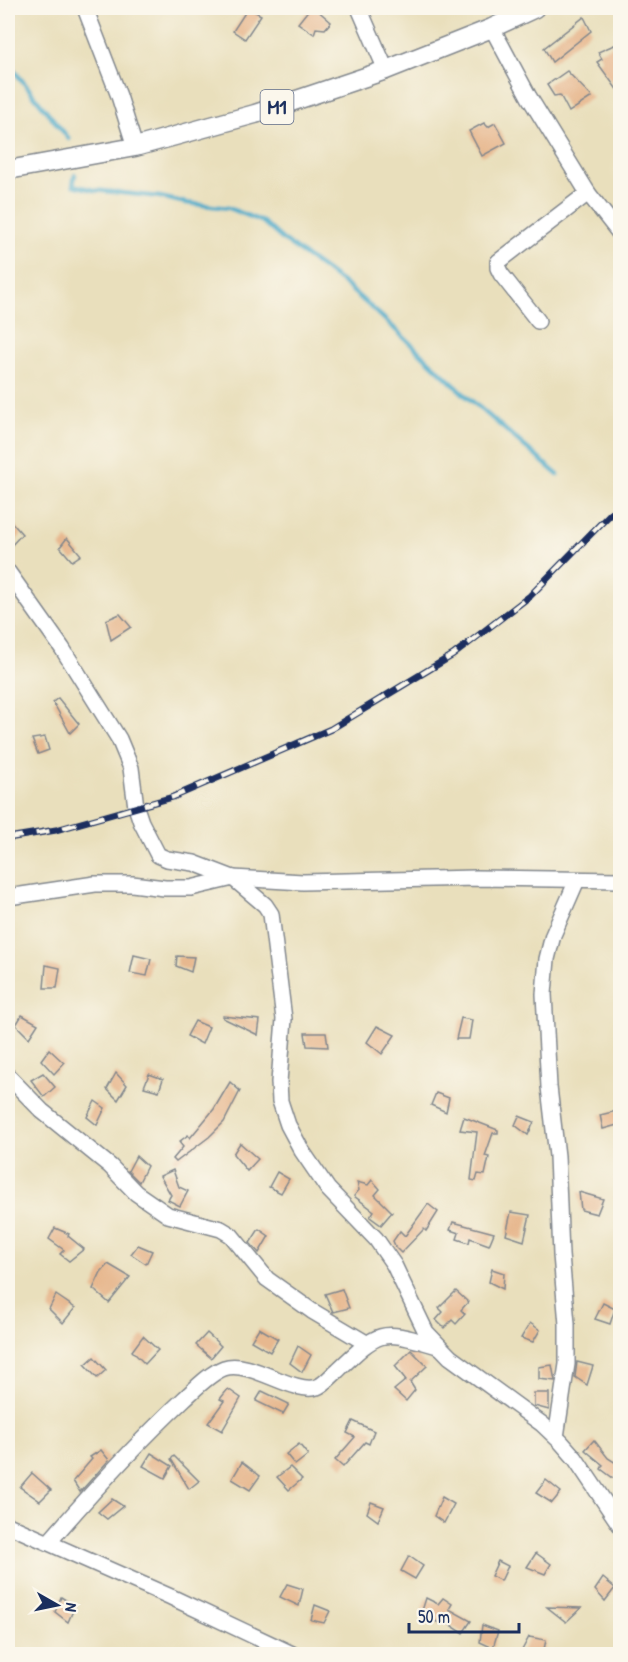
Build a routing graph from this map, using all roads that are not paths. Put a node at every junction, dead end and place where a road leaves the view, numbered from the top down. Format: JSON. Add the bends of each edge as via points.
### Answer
{"nodes":[{"id":1,"x":85,"y":8,"type":"edge"},
{"id":2,"x":359,"y":8,"type":"edge"},
{"id":3,"x":535,"y":8,"type":"edge"},
{"id":4,"x":492,"y":28,"type":"junction"},
{"id":5,"x":387,"y":70,"type":"junction"},
{"id":6,"x":135,"y":147,"type":"junction"},
{"id":7,"x":8,"y":170,"type":"edge"},
{"id":8,"x":588,"y":193,"type":"junction"},
{"id":9,"x":621,"y":234,"type":"edge"},
{"id":10,"x":538,"y":321,"type":"dead end"},
{"id":11,"x":8,"y":572,"type":"edge"},
{"id":12,"x":233,"y":878,"type":"junction"},
{"id":13,"x":577,"y":880,"type":"junction"},
{"id":14,"x":621,"y":880,"type":"edge"},
{"id":15,"x":8,"y":897,"type":"edge"},
{"id":16,"x":8,"y":1076,"type":"edge"},
{"id":17,"x":366,"y":1343,"type":"junction"},
{"id":18,"x":438,"y":1346,"type":"junction"},
{"id":19,"x":556,"y":1437,"type":"junction"},
{"id":20,"x":8,"y":1525,"type":"edge"},
{"id":21,"x":621,"y":1525,"type":"edge"},
{"id":22,"x":49,"y":1542,"type":"junction"},
{"id":23,"x":270,"y":1650,"type":"edge"},
{"id":24,"x":292,"y":1654,"type":"edge"}],
"edges":[{"from":1,"to":6,"type":"street"},
{"from":2,"to":5,"type":"street"},
{"from":3,"to":4,"type":"main road","number":"M1"},
{"from":4,"to":5,"type":"main road","number":"M1"},
{"from":4,"to":8,"type":"street"},
{"from":5,"to":6,"type":"main road","number":"M1","via":[[255,114]]},
{"from":6,"to":7,"type":"main road","number":"M1"},
{"from":8,"to":9,"type":"street"},
{"from":8,"to":10,"type":"street","via":[[498,262],[501,274]]},
{"from":11,"to":12,"type":"street","via":[[119,739],[131,768],[141,822],[158,855]]},
{"from":12,"to":13,"type":"street","via":[[303,882]]},
{"from":12,"to":15,"type":"street","via":[[190,888],[95,884]]},
{"from":12,"to":18,"type":"street","via":[[271,914],[284,1019],[280,1101],[288,1125],[328,1189],[376,1239],[394,1265],[426,1332]]},
{"from":13,"to":14,"type":"street"},
{"from":13,"to":19,"type":"street","via":[[547,959],[544,994],[567,1324],[567,1364]]},
{"from":16,"to":17,"type":"street","via":[[136,1193],[168,1215],[231,1235],[267,1279]]},
{"from":17,"to":18,"type":"street","via":[[387,1334]]},
{"from":17,"to":22,"type":"street","via":[[318,1387],[306,1389],[236,1367],[214,1374],[126,1456]]},
{"from":18,"to":19,"type":"street"},
{"from":19,"to":21,"type":"street"},
{"from":20,"to":22,"type":"street"},
{"from":22,"to":23,"type":"street"},
{"from":23,"to":24,"type":"street"}]}
